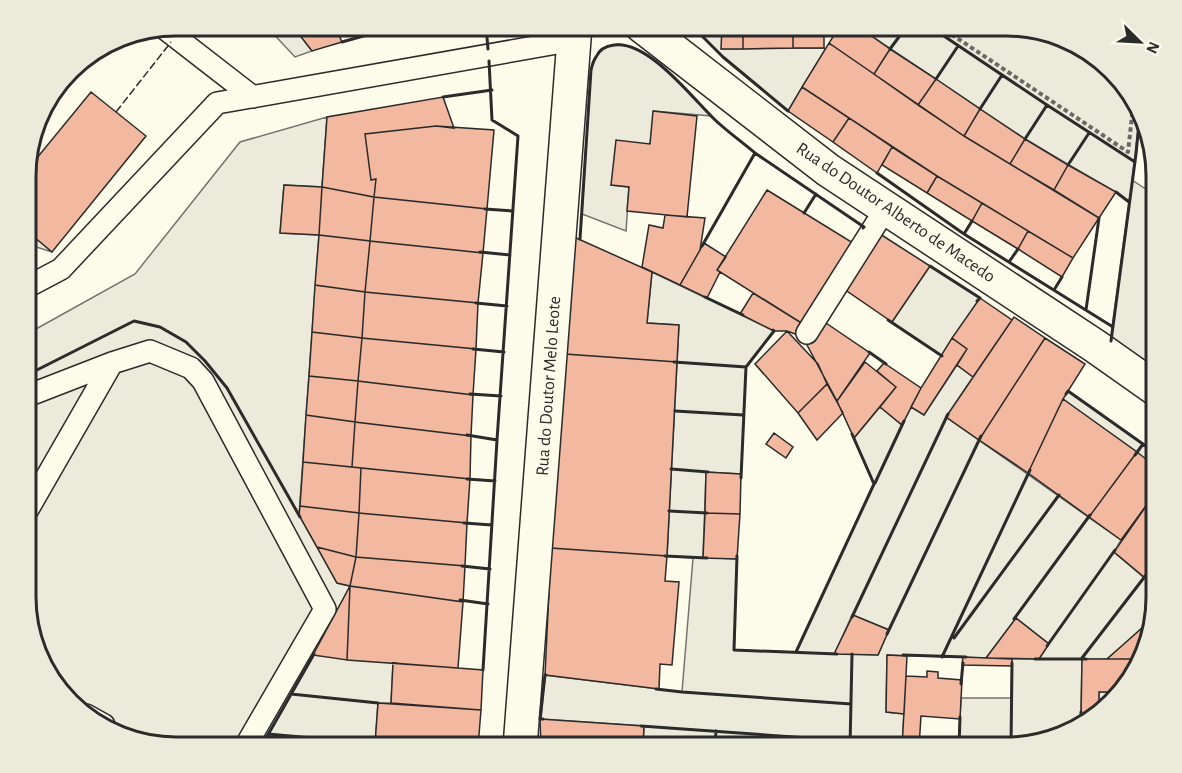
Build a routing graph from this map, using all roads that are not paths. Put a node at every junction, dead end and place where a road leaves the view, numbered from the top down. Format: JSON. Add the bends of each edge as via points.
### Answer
{"nodes":[{"id":1,"x":174,"y":36,"type":"edge"},
{"id":2,"x":560,"y":36,"type":"edge"},
{"id":3,"x":575,"y":36,"type":"edge"},
{"id":4,"x":655,"y":36,"type":"edge"},
{"id":5,"x":253,"y":97,"type":"junction"},
{"id":6,"x":886,"y":208,"type":"junction"},
{"id":7,"x":36,"y":282,"type":"edge"},
{"id":8,"x":807,"y":333,"type":"dead end"},
{"id":9,"x":112,"y":363,"type":"junction"},
{"id":10,"x":1146,"y":382,"type":"edge"},
{"id":11,"x":36,"y":393,"type":"edge"},
{"id":12,"x":36,"y":495,"type":"edge"},
{"id":13,"x":251,"y":737,"type":"edge"},
{"id":14,"x":521,"y":737,"type":"edge"}],
"edges":[{"from":1,"to":5,"type":"lane"},
{"from":2,"to":5,"type":"lane"},
{"from":3,"to":14,"type":"street","name":"Rua do Doutor Melo Leote"},
{"from":4,"to":6,"type":"street","name":"Rua do Doutor Alberto de Macedo","via":[[828,170]]},
{"from":5,"to":7,"type":"lane","via":[[216,103],[61,269]]},
{"from":6,"to":8,"type":"lane"},
{"from":6,"to":10,"type":"street","name":"Rua do Doutor Alberto de Macedo"},
{"from":9,"to":11,"type":"lane"},
{"from":9,"to":12,"type":"lane"},
{"from":9,"to":13,"type":"lane","via":[[150,351],[191,368],[203,381],[325,609]]}]}
